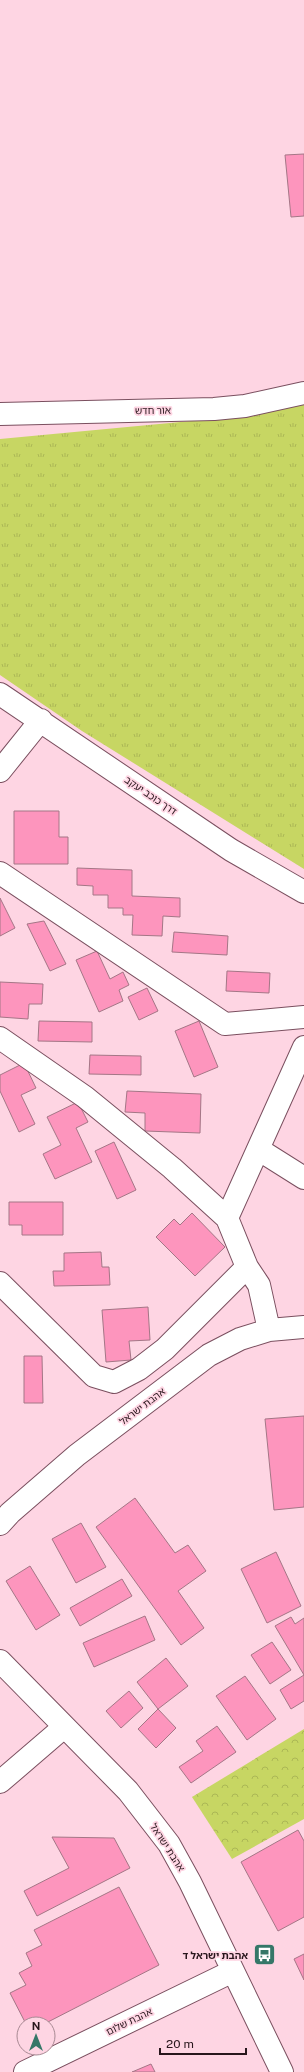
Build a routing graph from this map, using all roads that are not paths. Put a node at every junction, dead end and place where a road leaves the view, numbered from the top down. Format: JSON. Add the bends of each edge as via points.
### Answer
{"nodes":[{"id":1,"x":304,"y":393,"type":"edge"},
{"id":2,"x":0,"y":414,"type":"edge"},
{"id":3,"x":0,"y":694,"type":"edge"},
{"id":4,"x":41,"y":720,"type":"junction"},
{"id":5,"x":0,"y":771,"type":"edge"},
{"id":6,"x":0,"y":873,"type":"edge"},
{"id":7,"x":304,"y":892,"type":"edge"},
{"id":8,"x":304,"y":1017,"type":"edge"},
{"id":9,"x":0,"y":1038,"type":"edge"},
{"id":10,"x":304,"y":1047,"type":"edge"},
{"id":11,"x":258,"y":1149,"type":"junction"},
{"id":12,"x":304,"y":1178,"type":"edge"},
{"id":13,"x":227,"y":1218,"type":"junction"},
{"id":14,"x":247,"y":1267,"type":"junction"},
{"id":15,"x":0,"y":1283,"type":"edge"},
{"id":16,"x":304,"y":1327,"type":"edge"},
{"id":17,"x":269,"y":1330,"type":"junction"},
{"id":18,"x":0,"y":1524,"type":"edge"},
{"id":19,"x":0,"y":1661,"type":"edge"},
{"id":20,"x":64,"y":1727,"type":"junction"},
{"id":21,"x":0,"y":1782,"type":"edge"},
{"id":22,"x":233,"y":1971,"type":"junction"},
{"id":23,"x":25,"y":2072,"type":"edge"},
{"id":24,"x":282,"y":2072,"type":"edge"}],
"edges":[{"from":1,"to":2,"type":"street","name":"אור חדש","via":[[245,406],[214,409]]},
{"from":3,"to":4,"type":"street","name":"דרך כוכב יעקב"},
{"from":4,"to":5,"type":"street"},
{"from":4,"to":7,"type":"street","name":"דרך כוכב יעקב","via":[[231,850]]},
{"from":6,"to":8,"type":"street","via":[[226,1024]]},
{"from":9,"to":13,"type":"street","via":[[85,1097],[172,1168]]},
{"from":10,"to":11,"type":"street"},
{"from":11,"to":12,"type":"street"},
{"from":11,"to":13,"type":"street"},
{"from":13,"to":14,"type":"street"},
{"from":14,"to":15,"type":"street","via":[[166,1349],[139,1369],[114,1382],[94,1376]]},
{"from":14,"to":17,"type":"street","via":[[259,1285]]},
{"from":16,"to":17,"type":"street","name":"אהבת ישראל"},
{"from":17,"to":18,"type":"street","name":"אהבת ישראל","via":[[240,1339],[209,1355],[77,1455]]},
{"from":19,"to":20,"type":"street","name":"אהבת ישראל"},
{"from":20,"to":21,"type":"street"},
{"from":20,"to":22,"type":"street","name":"אהבת ישראל","via":[[128,1791],[169,1844]]},
{"from":22,"to":23,"type":"street","name":"אהבת שלום"},
{"from":22,"to":24,"type":"street","name":"אהבת ישראל"}]}
